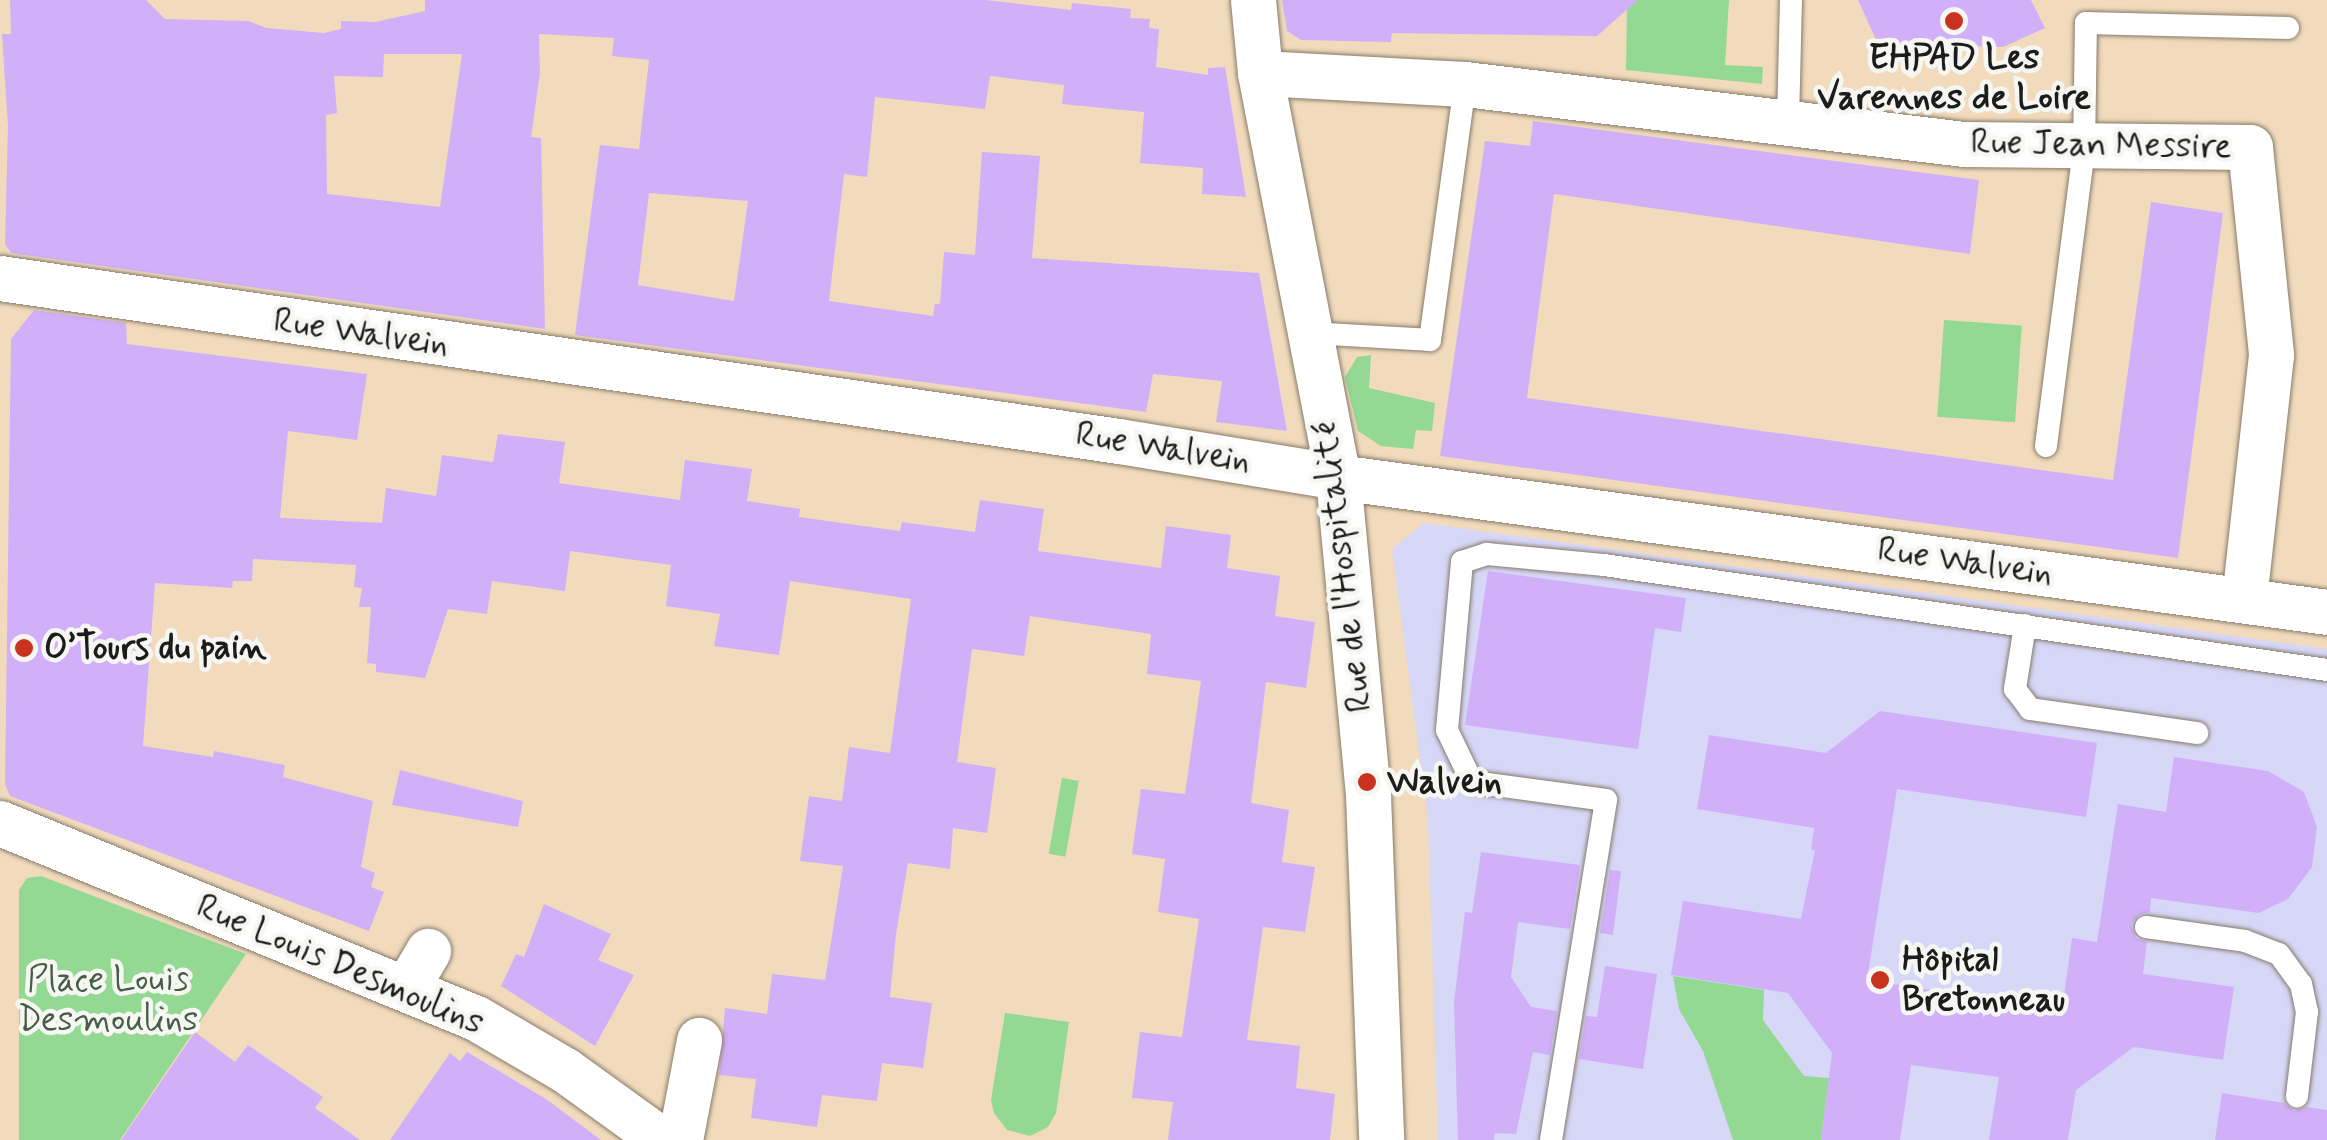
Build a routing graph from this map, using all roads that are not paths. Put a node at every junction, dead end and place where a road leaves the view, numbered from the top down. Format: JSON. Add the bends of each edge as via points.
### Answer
{"nodes":[{"id":1,"x":1253,"y":0,"type":"edge"},
{"id":2,"x":1790,"y":0,"type":"edge"},
{"id":3,"x":2288,"y":28,"type":"dead end"},
{"id":4,"x":1260,"y":74,"type":"junction"},
{"id":5,"x":1465,"y":84,"type":"junction"},
{"id":6,"x":1788,"y":122,"type":"junction"},
{"id":7,"x":2084,"y":148,"type":"junction"},
{"id":8,"x":0,"y":278,"type":"edge"},
{"id":9,"x":1310,"y":333,"type":"junction"},
{"id":10,"x":2046,"y":446,"type":"dead end"},
{"id":11,"x":1338,"y":477,"type":"junction"},
{"id":12,"x":2244,"y":600,"type":"junction"},
{"id":13,"x":2327,"y":612,"type":"edge"},
{"id":14,"x":2025,"y":625,"type":"junction"},
{"id":15,"x":2327,"y":670,"type":"edge"},
{"id":16,"x":2197,"y":734,"type":"dead end"},
{"id":17,"x":0,"y":824,"type":"edge"},
{"id":18,"x":2146,"y":927,"type":"dead end"},
{"id":19,"x":2316,"y":1036,"type":"edge"},
{"id":20,"x":699,"y":1040,"type":"dead end"},
{"id":21,"x":2297,"y":1096,"type":"dead end"},
{"id":22,"x":662,"y":1140,"type":"edge"},
{"id":23,"x":680,"y":1140,"type":"edge"},
{"id":24,"x":1381,"y":1140,"type":"edge"},
{"id":25,"x":1552,"y":1140,"type":"edge"}],
"edges":[{"from":1,"to":4,"type":"street","name":"Rue de l'Hospitalité"},
{"from":2,"to":6,"type":"lane"},
{"from":3,"to":7,"type":"lane","via":[[2086,22]]},
{"from":4,"to":5,"type":"street","name":"Rue Jean Messire"},
{"from":4,"to":9,"type":"street","name":"Rue de l'Hospitalité"},
{"from":5,"to":6,"type":"street","name":"Rue Jean Messire"},
{"from":5,"to":9,"type":"lane","via":[[1430,340]]},
{"from":6,"to":7,"type":"street","name":"Rue Jean Messire","via":[[1964,144]]},
{"from":7,"to":10,"type":"lane"},
{"from":7,"to":12,"type":"street","name":"Rue Jean Messire","via":[[2250,147],[2271,355]]},
{"from":8,"to":11,"type":"street","name":"Rue Walvein"},
{"from":9,"to":11,"type":"street","name":"Rue de l'Hospitalité"},
{"from":11,"to":12,"type":"street","name":"Rue Walvein"},
{"from":11,"to":24,"type":"street","name":"Rue de l'Hospitalité","via":[[1368,795]]},
{"from":12,"to":13,"type":"street","name":"Rue Walvein"},
{"from":14,"to":15,"type":"lane"},
{"from":14,"to":16,"type":"lane","via":[[2015,689],[2030,709]]},
{"from":14,"to":25,"type":"lane","via":[[1604,565],[1487,554],[1462,562],[1447,730],[1472,782],[1606,800]]},
{"from":17,"to":22,"type":"street","name":"Rue Louis Desmoulins","via":[[417,969],[476,1018],[565,1070]]},
{"from":18,"to":19,"type":"lane","via":[[2245,941],[2279,954],[2301,984]]},
{"from":19,"to":21,"type":"lane"},
{"from":20,"to":23,"type":"street"}]}
